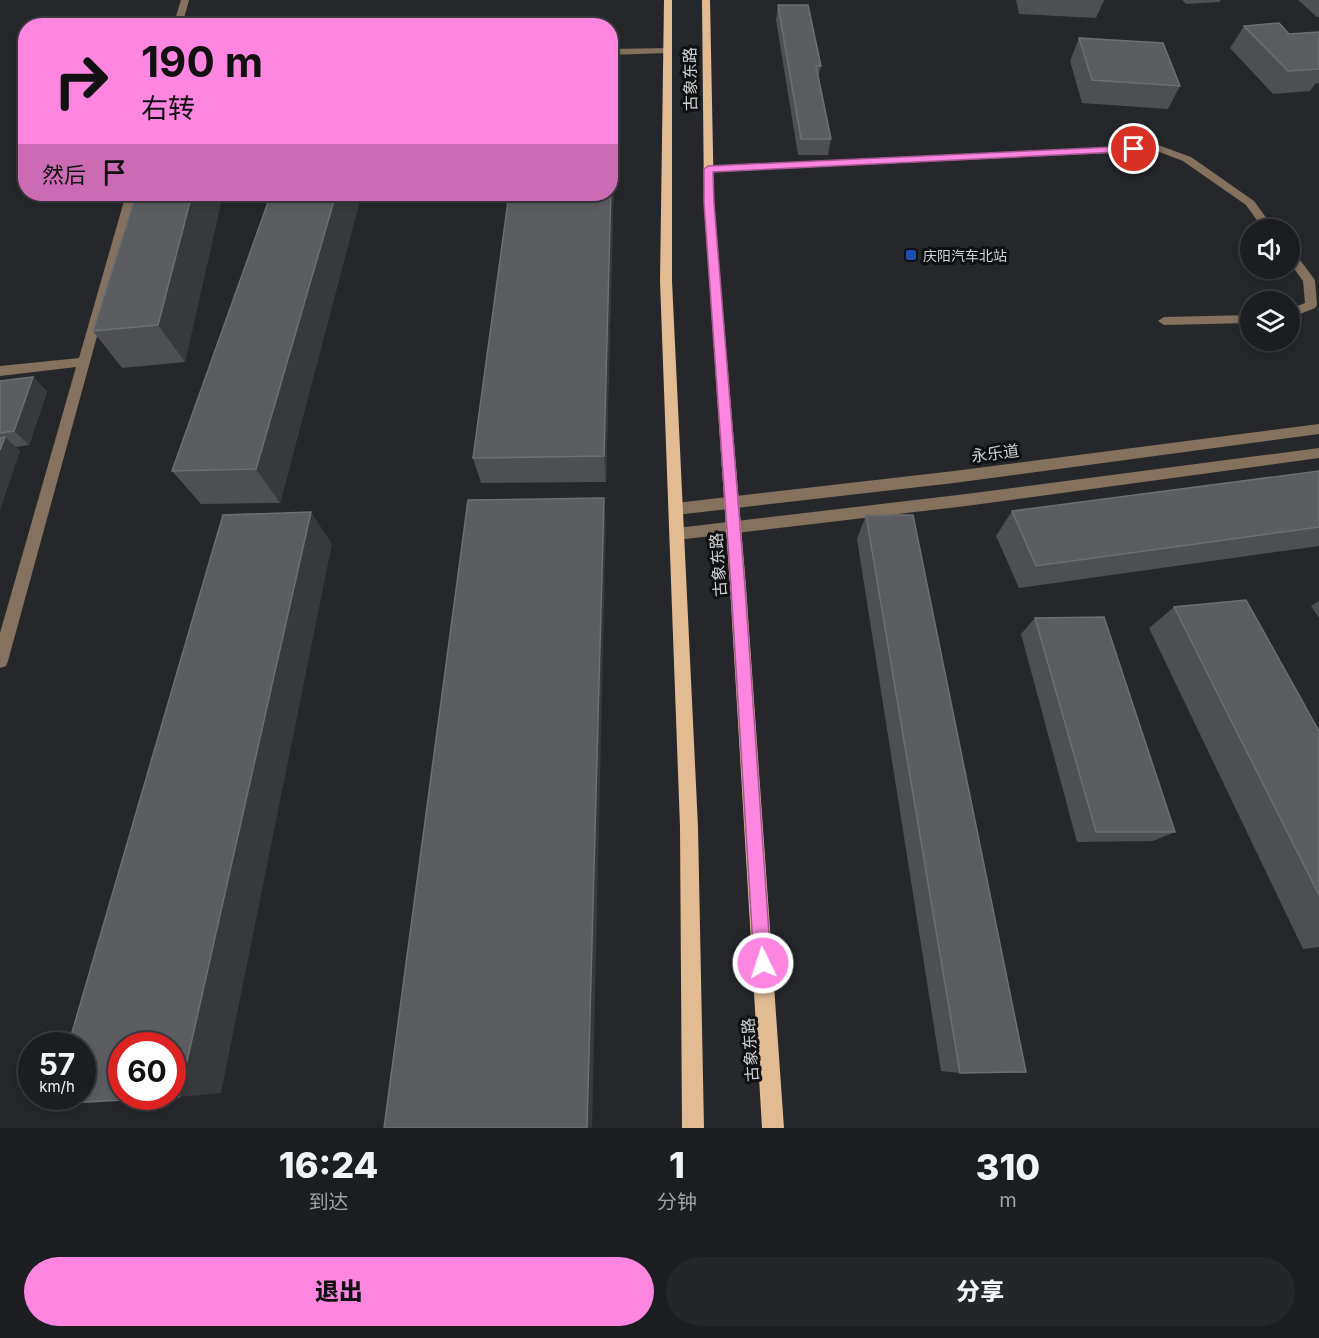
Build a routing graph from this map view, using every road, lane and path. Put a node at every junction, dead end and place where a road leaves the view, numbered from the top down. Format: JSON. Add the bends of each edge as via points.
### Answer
{"nodes":[{"id":1,"x":185,"y":0,"type":"edge"},
{"id":2,"x":668,"y":0,"type":"edge"},
{"id":3,"x":706,"y":0,"type":"edge"},
{"id":4,"x":179,"y":18,"type":"edge"},
{"id":5,"x":668,"y":50,"type":"junction"},
{"id":6,"x":618,"y":52,"type":"edge"},
{"id":7,"x":708,"y":169,"type":"junction"},
{"id":8,"x":129,"y":201,"type":"edge"},
{"id":9,"x":1262,"y":219,"type":"edge"},
{"id":10,"x":1300,"y":268,"type":"edge"},
{"id":11,"x":1300,"y":310,"type":"edge"},
{"id":12,"x":1240,"y":320,"type":"edge"},
{"id":13,"x":1164,"y":321,"type":"dead end"},
{"id":14,"x":84,"y":362,"type":"junction"},
{"id":15,"x":0,"y":370,"type":"edge"},
{"id":16,"x":1319,"y":429,"type":"edge"},
{"id":17,"x":1319,"y":453,"type":"edge"},
{"id":18,"x":732,"y":503,"type":"junction"},
{"id":19,"x":676,"y":509,"type":"junction"},
{"id":20,"x":733,"y":528,"type":"junction"},
{"id":21,"x":677,"y":534,"type":"junction"},
{"id":22,"x":0,"y":662,"type":"edge"},
{"id":23,"x":693,"y":1128,"type":"edge"},
{"id":24,"x":773,"y":1128,"type":"edge"}],
"edges":[{"from":1,"to":4,"type":"street"},
{"from":2,"to":5,"type":"main road","name":"古象东路"},
{"from":3,"to":7,"type":"main road","name":"古象东路"},
{"from":5,"to":6,"type":"street"},
{"from":5,"to":19,"type":"main road","name":"古象东路","via":[[666,281]]},
{"from":7,"to":9,"type":"street","via":[[1158,147],[1187,159],[1250,203]]},
{"from":7,"to":18,"type":"main road","name":"古象东路"},
{"from":8,"to":14,"type":"street"},
{"from":10,"to":11,"type":"street","via":[[1309,280],[1311,305]]},
{"from":12,"to":13,"type":"street"},
{"from":14,"to":15,"type":"street"},
{"from":14,"to":22,"type":"street"},
{"from":16,"to":18,"type":"street","name":"永乐道"},
{"from":17,"to":20,"type":"street"},
{"from":18,"to":19,"type":"street","name":"永乐道"},
{"from":18,"to":20,"type":"main road","name":"古象东路"},
{"from":19,"to":21,"type":"main road","name":"古象东路"},
{"from":20,"to":21,"type":"street"},
{"from":20,"to":24,"type":"main road","name":"古象东路"},
{"from":21,"to":23,"type":"main road","name":"古象东路","via":[[689,827]]}]}
